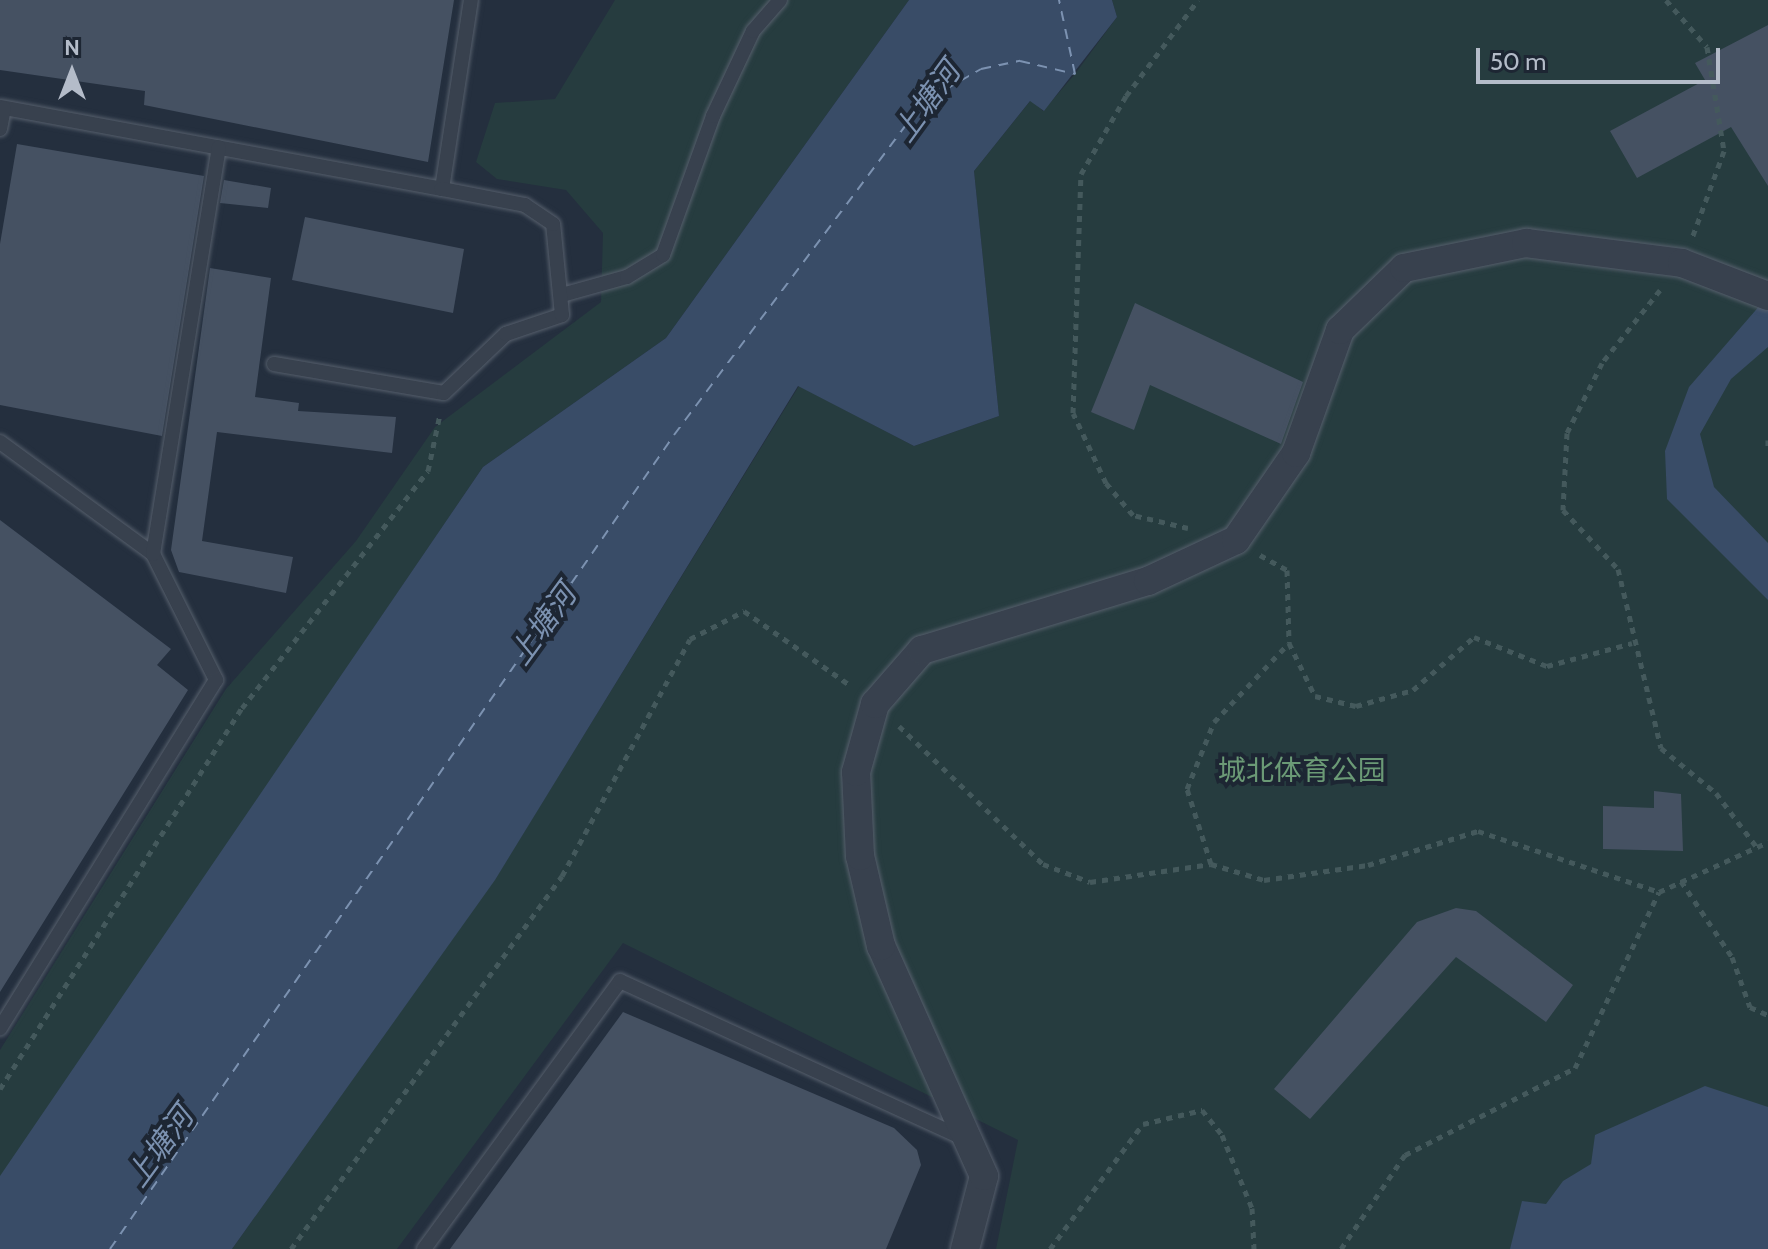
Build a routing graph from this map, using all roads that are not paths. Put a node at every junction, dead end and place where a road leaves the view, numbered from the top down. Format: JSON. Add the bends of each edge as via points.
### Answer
{"nodes":[{"id":1,"x":471,"y":0,"type":"edge"},
{"id":2,"x":780,"y":0,"type":"edge"},
{"id":3,"x":2,"y":108,"type":"edge"},
{"id":4,"x":0,"y":129,"type":"edge"},
{"id":5,"x":219,"y":147,"type":"junction"},
{"id":6,"x":442,"y":189,"type":"junction"},
{"id":7,"x":562,"y":295,"type":"junction"},
{"id":8,"x":1768,"y":296,"type":"edge"},
{"id":9,"x":274,"y":364,"type":"dead end"},
{"id":10,"x":0,"y":442,"type":"edge"},
{"id":11,"x":153,"y":554,"type":"junction"},
{"id":12,"x":0,"y":1028,"type":"edge"},
{"id":13,"x":976,"y":1147,"type":"junction"},
{"id":14,"x":424,"y":1249,"type":"edge"},
{"id":15,"x":965,"y":1249,"type":"edge"}],
"edges":[{"from":1,"to":6,"type":"lane"},
{"from":2,"to":7,"type":"lane","via":[[753,31],[713,116],[663,255],[627,277]]},
{"from":3,"to":4,"type":"lane"},
{"from":3,"to":5,"type":"lane"},
{"from":5,"to":6,"type":"lane"},
{"from":5,"to":11,"type":"lane"},
{"from":6,"to":7,"type":"lane","via":[[525,205],[553,224]]},
{"from":7,"to":9,"type":"lane","via":[[562,315],[506,334],[444,393]]},
{"from":8,"to":13,"type":"street","via":[[1682,263],[1526,243],[1404,268],[1340,330],[1296,453],[1236,540],[1148,581],[922,650],[875,704],[856,772],[863,871],[881,946]]},
{"from":10,"to":11,"type":"lane"},
{"from":11,"to":12,"type":"lane","via":[[216,680]]},
{"from":13,"to":14,"type":"lane","via":[[620,981]]},
{"from":13,"to":15,"type":"street","via":[[984,1176]]}]}
